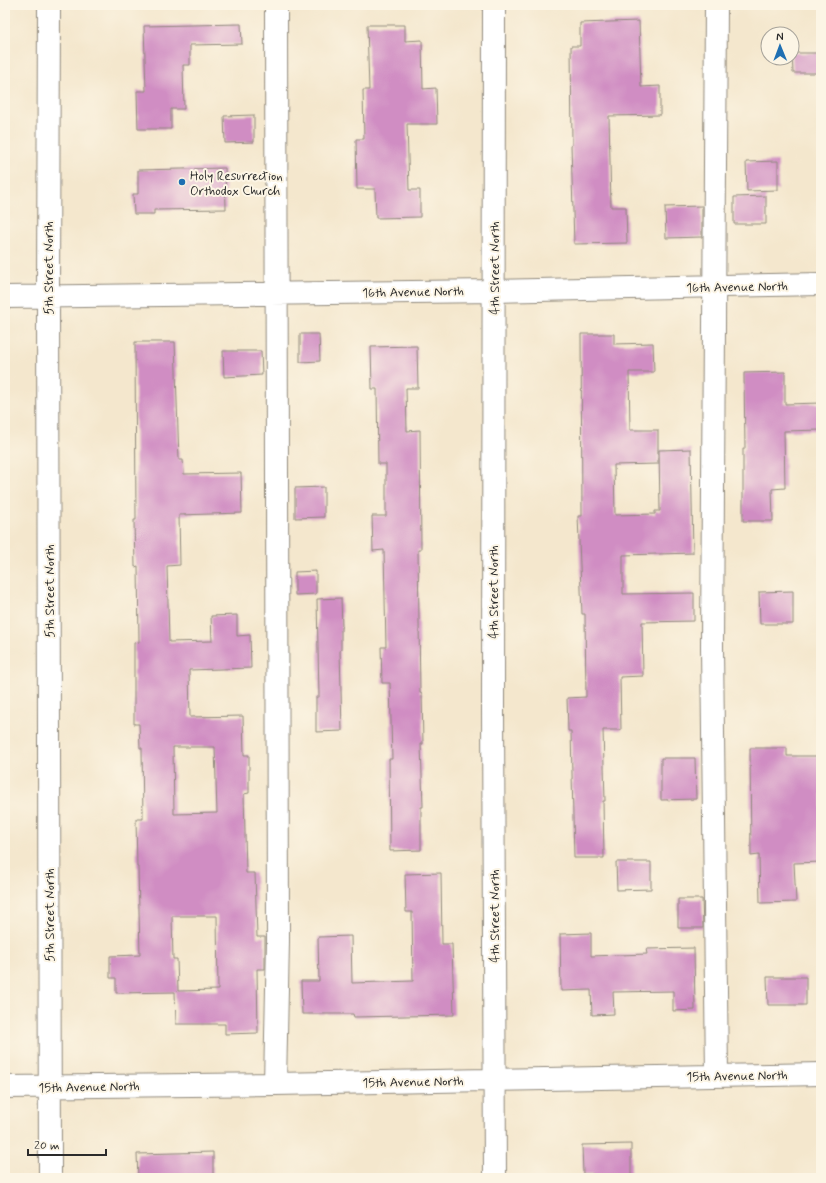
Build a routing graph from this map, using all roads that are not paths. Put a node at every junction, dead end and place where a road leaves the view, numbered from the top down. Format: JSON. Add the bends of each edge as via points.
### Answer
{"nodes":[{"id":1,"x":49,"y":5,"type":"edge"},
{"id":2,"x":276,"y":5,"type":"edge"},
{"id":3,"x":494,"y":5,"type":"edge"},
{"id":4,"x":716,"y":5,"type":"edge"},
{"id":5,"x":821,"y":284,"type":"edge"},
{"id":6,"x":715,"y":286,"type":"junction"},
{"id":7,"x":494,"y":291,"type":"junction"},
{"id":8,"x":278,"y":293,"type":"junction"},
{"id":9,"x":48,"y":296,"type":"junction"},
{"id":10,"x":5,"y":297,"type":"edge"},
{"id":11,"x":821,"y":1074,"type":"edge"},
{"id":12,"x":716,"y":1076,"type":"junction"},
{"id":13,"x":495,"y":1080,"type":"junction"},
{"id":14,"x":276,"y":1084,"type":"junction"},
{"id":15,"x":50,"y":1086,"type":"junction"},
{"id":16,"x":5,"y":1087,"type":"edge"},
{"id":17,"x":50,"y":1178,"type":"edge"},
{"id":18,"x":495,"y":1178,"type":"edge"}],
"edges":[{"from":1,"to":9,"type":"street","name":"5th Street North"},
{"from":2,"to":8,"type":"street"},
{"from":3,"to":7,"type":"street","name":"4th Street North"},
{"from":4,"to":6,"type":"street"},
{"from":5,"to":6,"type":"street","name":"16th Avenue North"},
{"from":6,"to":7,"type":"street","name":"16th Avenue North"},
{"from":6,"to":12,"type":"street","via":[[712,647]]},
{"from":7,"to":8,"type":"street","name":"16th Avenue North"},
{"from":7,"to":13,"type":"street","name":"4th Street North"},
{"from":8,"to":9,"type":"street","name":"16th Avenue North"},
{"from":8,"to":14,"type":"street"},
{"from":9,"to":10,"type":"street","name":"16th Avenue North"},
{"from":9,"to":15,"type":"street","name":"5th Street North"},
{"from":11,"to":12,"type":"street","name":"15th Avenue North"},
{"from":12,"to":13,"type":"street","name":"15th Avenue North"},
{"from":13,"to":14,"type":"street","name":"15th Avenue North"},
{"from":13,"to":18,"type":"street","name":"4th Street North"},
{"from":14,"to":15,"type":"street","name":"15th Avenue North"},
{"from":15,"to":16,"type":"street","name":"15th Avenue North"},
{"from":15,"to":17,"type":"street","name":"5th Street North"}]}
